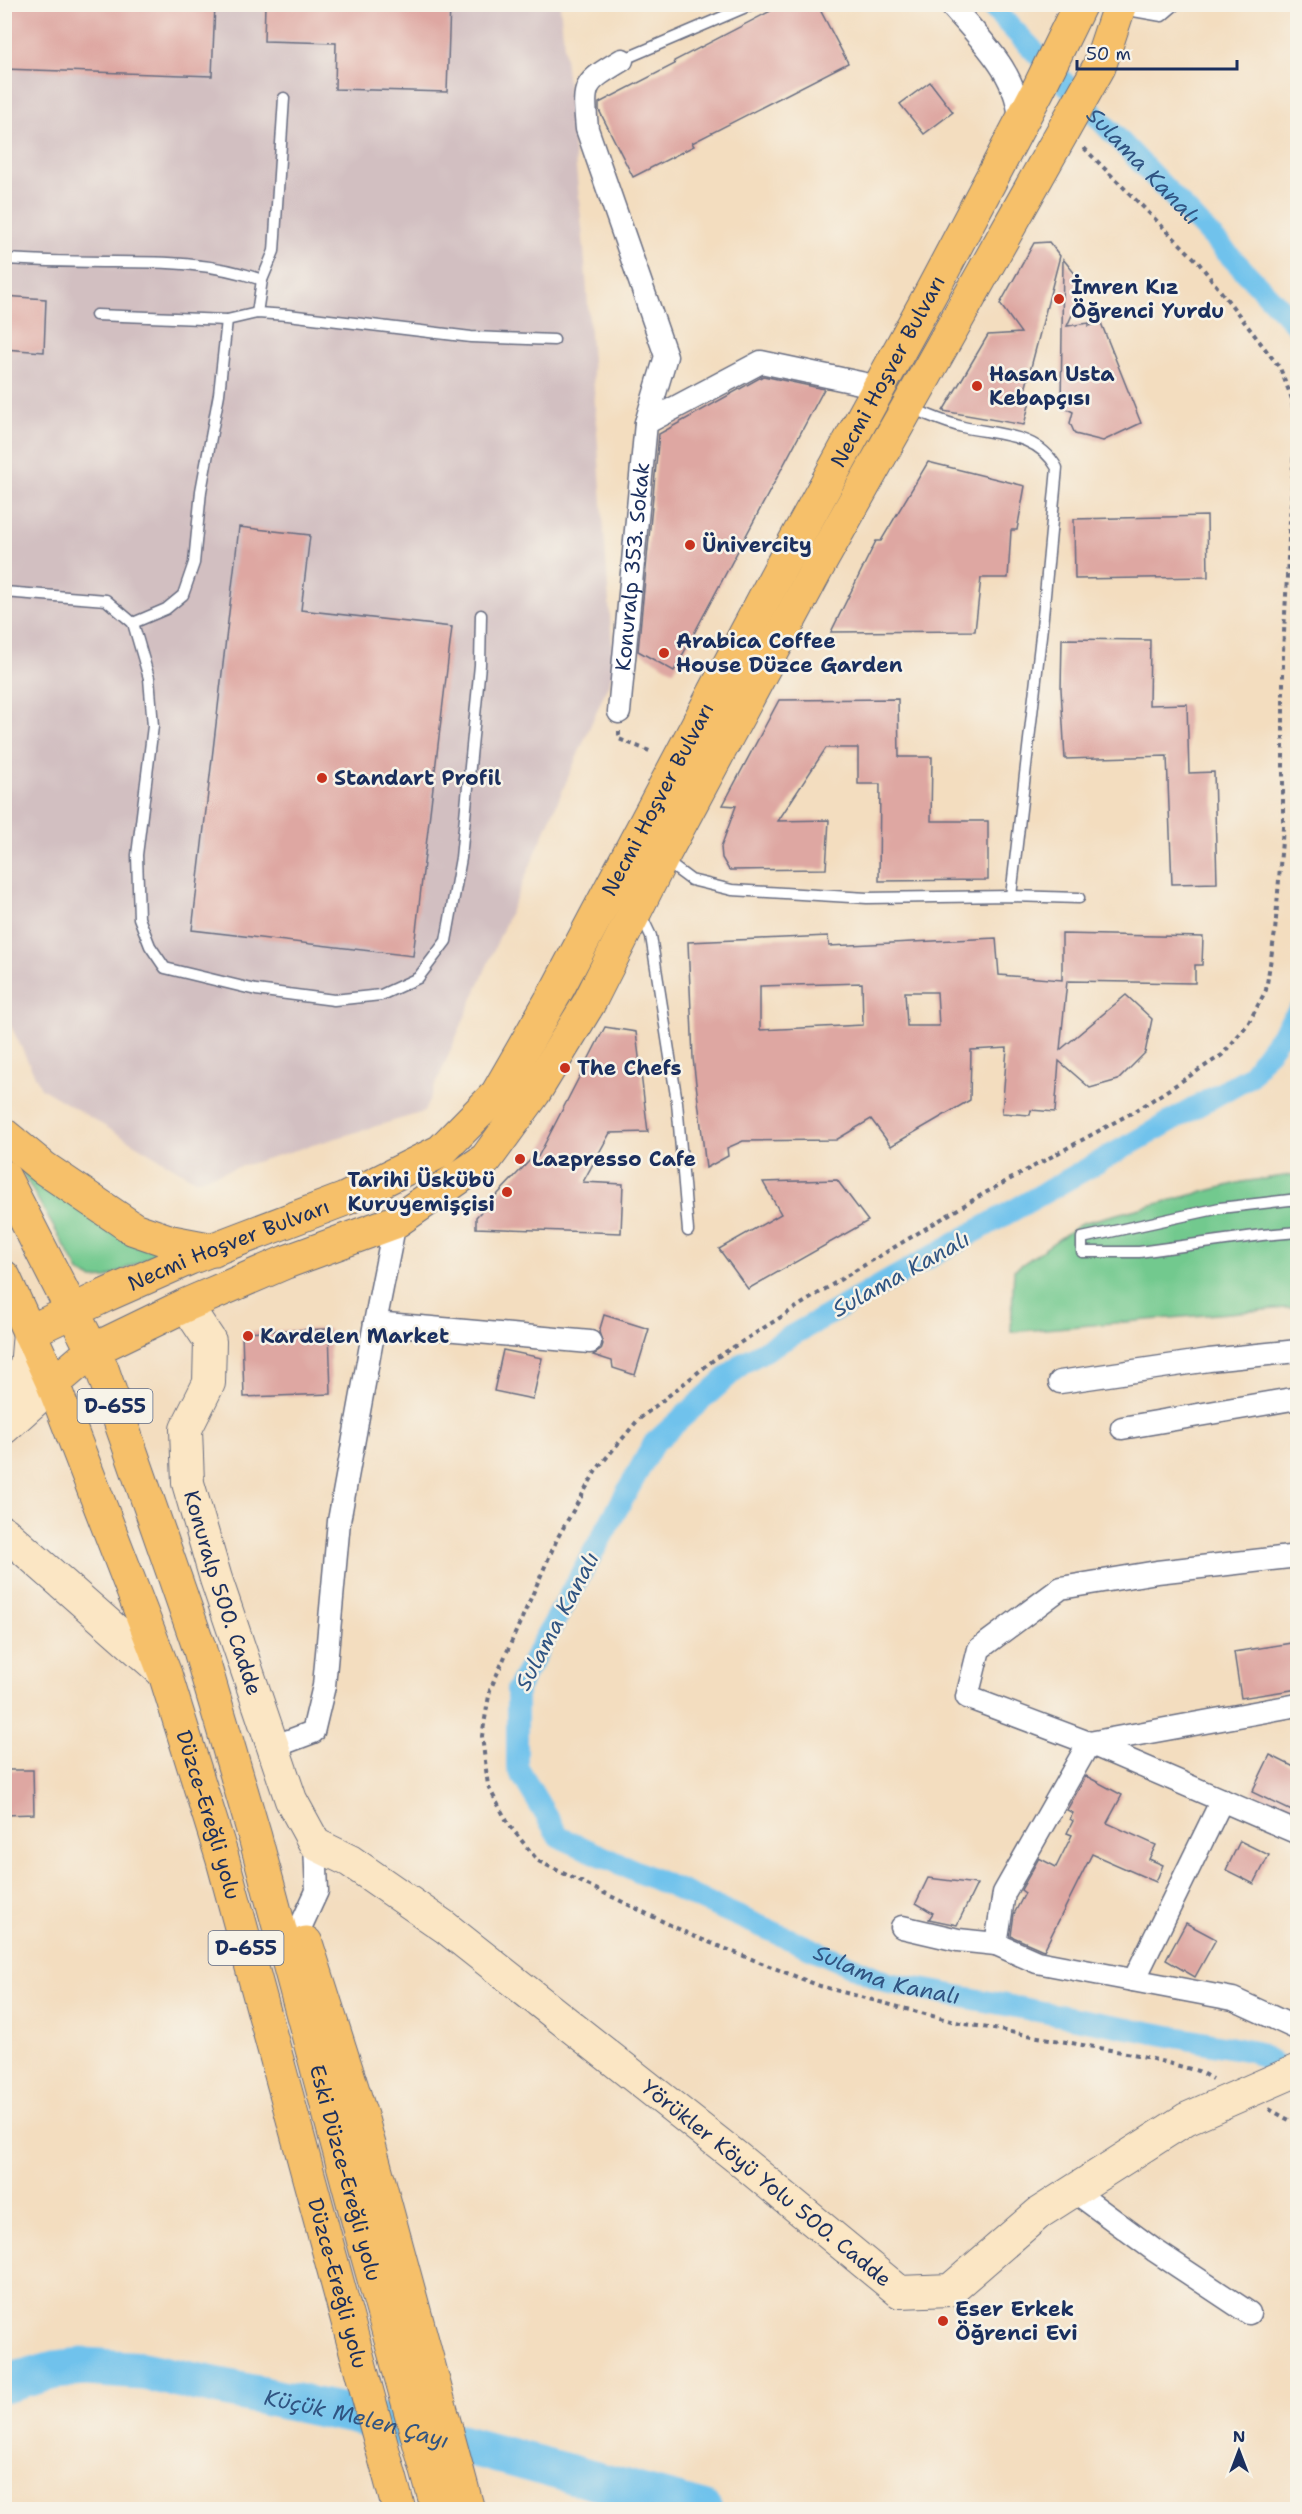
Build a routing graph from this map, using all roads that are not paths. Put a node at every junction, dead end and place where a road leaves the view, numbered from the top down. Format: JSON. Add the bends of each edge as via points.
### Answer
{"nodes":[{"id":1,"x":753,"y":4,"type":"edge"},
{"id":2,"x":950,"y":4,"type":"edge"},
{"id":3,"x":1080,"y":4,"type":"edge"},
{"id":4,"x":1176,"y":4,"type":"edge"},
{"id":5,"x":1119,"y":7,"type":"edge"},
{"id":6,"x":621,"y":60,"type":"joint"},
{"id":7,"x":284,"y":98,"type":"dead end"},
{"id":8,"x":1020,"y":124,"type":"junction"},
{"id":9,"x":4,"y":259,"type":"edge"},
{"id":10,"x":262,"y":280,"type":"junction"},
{"id":11,"x":257,"y":313,"type":"junction"},
{"id":12,"x":96,"y":315,"type":"dead end"},
{"id":13,"x":227,"y":320,"type":"junction"},
{"id":14,"x":554,"y":340,"type":"dead end"},
{"id":15,"x":879,"y":387,"type":"junction"},
{"id":16,"x":908,"y":407,"type":"junction"},
{"id":17,"x":646,"y":423,"type":"junction"},
{"id":18,"x":4,"y":592,"type":"edge"},
{"id":19,"x":481,"y":615,"type":"dead end"},
{"id":20,"x":133,"y":623,"type":"junction"},
{"id":21,"x":619,"y":712,"type":"road end"},
{"id":22,"x":662,"y":858,"type":"junction"},
{"id":23,"x":1011,"y":896,"type":"junction"},
{"id":24,"x":1079,"y":898,"type":"dead end"},
{"id":25,"x":637,"y":907,"type":"junction"},
{"id":26,"x":4,"y":1135,"type":"edge"},
{"id":27,"x":4,"y":1177,"type":"edge"},
{"id":28,"x":1298,"y":1199,"type":"edge"},
{"id":29,"x":395,"y":1222,"type":"junction"},
{"id":30,"x":688,"y":1231,"type":"dead end"},
{"id":31,"x":1298,"y":1232,"type":"edge"},
{"id":32,"x":214,"y":1250,"type":"junction"},
{"id":33,"x":4,"y":1277,"type":"edge"},
{"id":34,"x":186,"y":1305,"type":"junction"},
{"id":35,"x":73,"y":1310,"type":"junction"},
{"id":36,"x":375,"y":1323,"type":"junction"},
{"id":37,"x":29,"y":1332,"type":"junction"},
{"id":38,"x":590,"y":1342,"type":"dead end"},
{"id":39,"x":93,"y":1350,"type":"junction"},
{"id":40,"x":1298,"y":1351,"type":"edge"},
{"id":41,"x":1060,"y":1382,"type":"dead end"},
{"id":42,"x":53,"y":1384,"type":"junction"},
{"id":43,"x":4,"y":1387,"type":"edge"},
{"id":44,"x":1298,"y":1398,"type":"edge"},
{"id":45,"x":4,"y":1428,"type":"edge"},
{"id":46,"x":1122,"y":1428,"type":"dead end"},
{"id":47,"x":4,"y":1532,"type":"edge"},
{"id":48,"x":1298,"y":1556,"type":"edge"},
{"id":49,"x":165,"y":1674,"type":"junction"},
{"id":50,"x":1298,"y":1705,"type":"edge"},
{"id":51,"x":1089,"y":1743,"type":"junction"},
{"id":52,"x":273,"y":1747,"type":"junction"},
{"id":53,"x":1222,"y":1800,"type":"junction"},
{"id":54,"x":1298,"y":1833,"type":"edge"},
{"id":55,"x":255,"y":1837,"type":"junction"},
{"id":56,"x":315,"y":1844,"type":"junction"},
{"id":57,"x":301,"y":1926,"type":"junction"},
{"id":58,"x":902,"y":1927,"type":"dead end"},
{"id":59,"x":996,"y":1944,"type":"junction"},
{"id":60,"x":287,"y":1956,"type":"junction"},
{"id":61,"x":1134,"y":1980,"type":"junction"},
{"id":62,"x":1298,"y":2029,"type":"edge"},
{"id":63,"x":1298,"y":2070,"type":"edge"},
{"id":64,"x":1074,"y":2191,"type":"junction"},
{"id":65,"x":1249,"y":2313,"type":"dead end"},
{"id":66,"x":399,"y":2510,"type":"edge"},
{"id":67,"x":438,"y":2510,"type":"edge"},
{"id":68,"x":468,"y":2510,"type":"edge"}],
"edges":[{"from":1,"to":6,"type":"lane"},
{"from":2,"to":8,"type":"street","via":[[1003,66],[1020,109]]},
{"from":3,"to":8,"type":"main road","name":"Necmi Hoşver Bulvarı"},
{"from":4,"to":5,"type":"lane","via":[[1162,16]]},
{"from":5,"to":16,"type":"main road","name":"Necmi Hoşver Bulvarı","via":[[1099,67]]},
{"from":6,"to":17,"type":"street","name":"Konuralp 353. Sokak","via":[[595,76],[584,93],[587,129],[666,356]]},
{"from":7,"to":10,"type":"lane","via":[[274,251]]},
{"from":8,"to":15,"type":"main road","name":"Necmi Hoşver Bulvarı"},
{"from":9,"to":10,"type":"lane","via":[[174,262],[222,268]]},
{"from":10,"to":11,"type":"lane"},
{"from":11,"to":13,"type":"lane"},
{"from":11,"to":14,"type":"lane","via":[[471,337]]},
{"from":12,"to":13,"type":"lane"},
{"from":13,"to":20,"type":"lane","via":[[194,563],[183,595],[166,609]]},
{"from":15,"to":17,"type":"street","via":[[761,362]]},
{"from":15,"to":32,"type":"main road","name":"Necmi Hoşver Bulvarı","via":[[558,988],[497,1094],[441,1151],[345,1199]]},
{"from":16,"to":22,"type":"main road","name":"Necmi Hoşver Bulvarı"},
{"from":16,"to":23,"type":"lane","via":[[960,426],[1028,440],[1049,453],[1057,468]]},
{"from":17,"to":21,"type":"street","name":"Konuralp 353. Sokak"},
{"from":18,"to":20,"type":"lane","via":[[106,600]]},
{"from":19,"to":20,"type":"lane","via":[[480,665],[461,858],[446,941],[418,978],[381,995],[334,1000],[256,990],[165,968],[150,946],[139,918],[137,855],[153,726],[149,678]]},
{"from":22,"to":23,"type":"lane","via":[[691,880],[732,890],[867,898]]},
{"from":22,"to":25,"type":"main road","name":"Necmi Hoşver Bulvarı"},
{"from":23,"to":24,"type":"lane"},
{"from":25,"to":29,"type":"main road","name":"Necmi Hoşver Bulvarı","via":[[589,1003],[534,1093],[486,1159]]},
{"from":25,"to":30,"type":"lane","via":[[651,936],[676,1102]]},
{"from":26,"to":32,"type":"main road","via":[[44,1168],[134,1229]]},
{"from":27,"to":35,"type":"main road","name":"Düzce-Ereğli yolu","number":"D-655"},
{"from":28,"to":31,"type":"lane","via":[[1220,1208],[1082,1238],[1082,1252],[1138,1252]]},
{"from":29,"to":34,"type":"main road","name":"Necmi Hoşver Bulvarı","via":[[286,1262]]},
{"from":29,"to":36,"type":"street"},
{"from":32,"to":35,"type":"main road","name":"Necmi Hoşver Bulvarı"},
{"from":33,"to":37,"type":"main road","name":"Düzce-Ereğli yolu"},
{"from":34,"to":39,"type":"main road","name":"Necmi Hoşver Bulvarı"},
{"from":34,"to":52,"type":"street","name":"Konuralp 500. Cadde","via":[[210,1341],[209,1383],[186,1429],[188,1483]]},
{"from":35,"to":37,"type":"main road","name":"Necmi Hoşver Bulvarı"},
{"from":35,"to":39,"type":"main road","name":"Düzce-Ereğli yolu","number":"D-655"},
{"from":36,"to":38,"type":"street"},
{"from":36,"to":52,"type":"street","via":[[339,1521],[324,1686],[313,1732]]},
{"from":37,"to":42,"type":"main road","name":"Düzce-Ereğli yolu"},
{"from":37,"to":43,"type":"street","via":[[26,1368]]},
{"from":39,"to":42,"type":"main road","name":"Necmi Hoşver Bulvarı"},
{"from":39,"to":55,"type":"main road","name":"Düzce-Ereğli yolu","number":"D-655","via":[[198,1647]]},
{"from":40,"to":41,"type":"street"},
{"from":42,"to":45,"type":"street"},
{"from":42,"to":49,"type":"main road","name":"Düzce-Ereğli yolu","number":"D-655"},
{"from":44,"to":46,"type":"street"},
{"from":47,"to":49,"type":"street"},
{"from":48,"to":51,"type":"street","via":[[1061,1588],[979,1649],[967,1697]]},
{"from":49,"to":66,"type":"main road","name":"Düzce-Ereğli yolu","number":"D-655","via":[[222,1857]]},
{"from":50,"to":51,"type":"street"},
{"from":51,"to":53,"type":"street"},
{"from":51,"to":59,"type":"street","via":[[1004,1893]]},
{"from":52,"to":56,"type":"street","name":"Konuralp 500. Cadde","via":[[291,1800]]},
{"from":53,"to":54,"type":"street"},
{"from":53,"to":61,"type":"street"},
{"from":55,"to":57,"type":"main road"},
{"from":55,"to":60,"type":"main road","name":"Eski Düzce-Ereğli yolu"},
{"from":56,"to":57,"type":"street","via":[[317,1891]]},
{"from":56,"to":64,"type":"street","name":"Yörükler Köyü Yolu 500. Cadde","via":[[350,1861],[445,1927],[900,2292],[950,2290],[1039,2213]]},
{"from":57,"to":60,"type":"street"},
{"from":57,"to":68,"type":"main road","via":[[362,2119]]},
{"from":58,"to":59,"type":"street"},
{"from":59,"to":61,"type":"street","via":[[1037,1962]]},
{"from":60,"to":67,"type":"main road","name":"Eski Düzce-Ereğli yolu"},
{"from":61,"to":62,"type":"street","via":[[1233,1999]]},
{"from":63,"to":64,"type":"street","name":"Yörükler Köyü Yolu 500. Cadde","via":[[1186,2119]]},
{"from":64,"to":65,"type":"street"}]}
